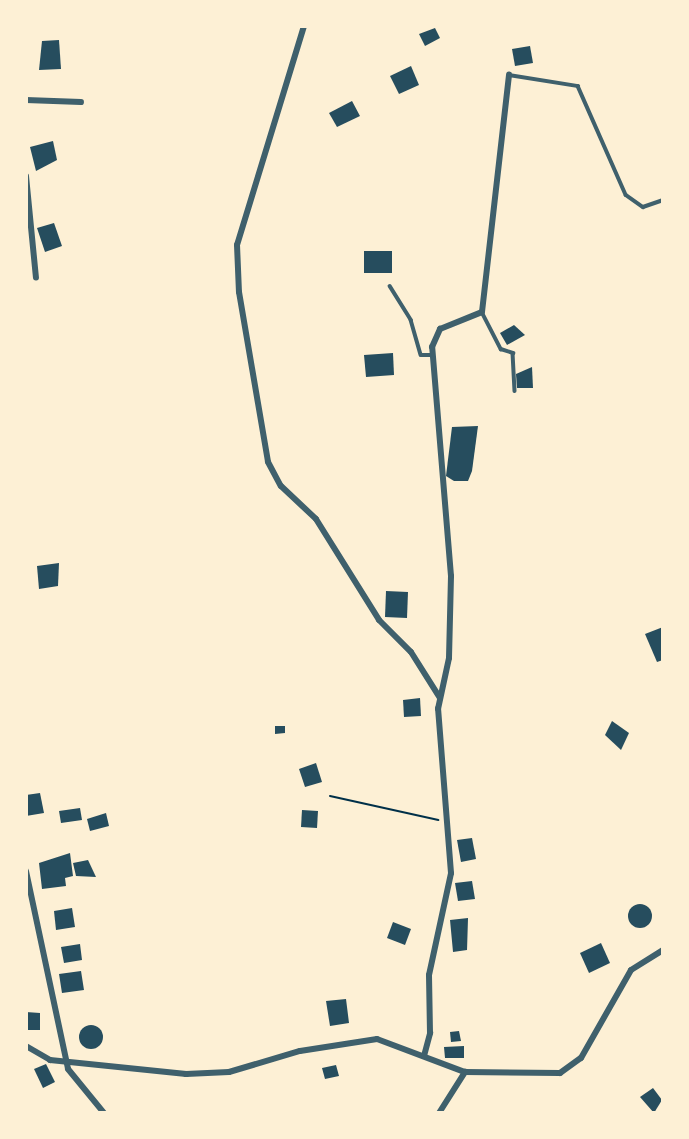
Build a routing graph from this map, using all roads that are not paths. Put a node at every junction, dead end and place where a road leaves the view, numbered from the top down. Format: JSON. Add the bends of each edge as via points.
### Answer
{"nodes":[{"id":1,"x":304,"y":26,"type":"edge"},
{"id":2,"x":509,"y":75,"type":"joint"},
{"id":3,"x":26,"y":100,"type":"edge"},
{"id":4,"x":81,"y":102,"type":"dead end"},
{"id":5,"x":26,"y":176,"type":"edge"},
{"id":6,"x":663,"y":200,"type":"edge"},
{"id":7,"x":36,"y":278,"type":"dead end"},
{"id":8,"x":390,"y":286,"type":"dead end"},
{"id":9,"x":482,"y":312,"type":"junction"},
{"id":10,"x":432,"y":355,"type":"junction"},
{"id":11,"x":515,"y":391,"type":"dead end"},
{"id":12,"x":440,"y":698,"type":"junction"},
{"id":13,"x":26,"y":870,"type":"edge"},
{"id":14,"x":663,"y":950,"type":"edge"},
{"id":15,"x":26,"y":1046,"type":"edge"},
{"id":16,"x":424,"y":1056,"type":"junction"},
{"id":17,"x":69,"y":1062,"type":"junction"},
{"id":18,"x":465,"y":1072,"type":"junction"},
{"id":19,"x":104,"y":1113,"type":"edge"},
{"id":20,"x":439,"y":1113,"type":"edge"}],
"edges":[{"from":1,"to":12,"type":"street","via":[[237,245],[239,292],[268,462],[281,486],[324,529],[379,620],[411,652]]},
{"from":2,"to":6,"type":"lane","via":[[578,86],[626,195],[643,207]]},
{"from":2,"to":9,"type":"street"},
{"from":3,"to":4,"type":"street"},
{"from":5,"to":7,"type":"street"},
{"from":8,"to":10,"type":"lane","via":[[411,320],[421,355]]},
{"from":9,"to":10,"type":"street","via":[[440,329]]},
{"from":9,"to":11,"type":"lane","via":[[501,349],[513,353]]},
{"from":10,"to":12,"type":"street","via":[[451,576]]},
{"from":12,"to":16,"type":"street","via":[[451,873],[429,975],[430,1032]]},
{"from":13,"to":17,"type":"street"},
{"from":14,"to":18,"type":"street","via":[[631,970],[581,1058],[560,1073]]},
{"from":15,"to":17,"type":"street"},
{"from":16,"to":17,"type":"street","via":[[377,1040],[300,1051],[229,1072]]},
{"from":16,"to":18,"type":"street"},
{"from":17,"to":19,"type":"street"},
{"from":18,"to":20,"type":"street"}]}
